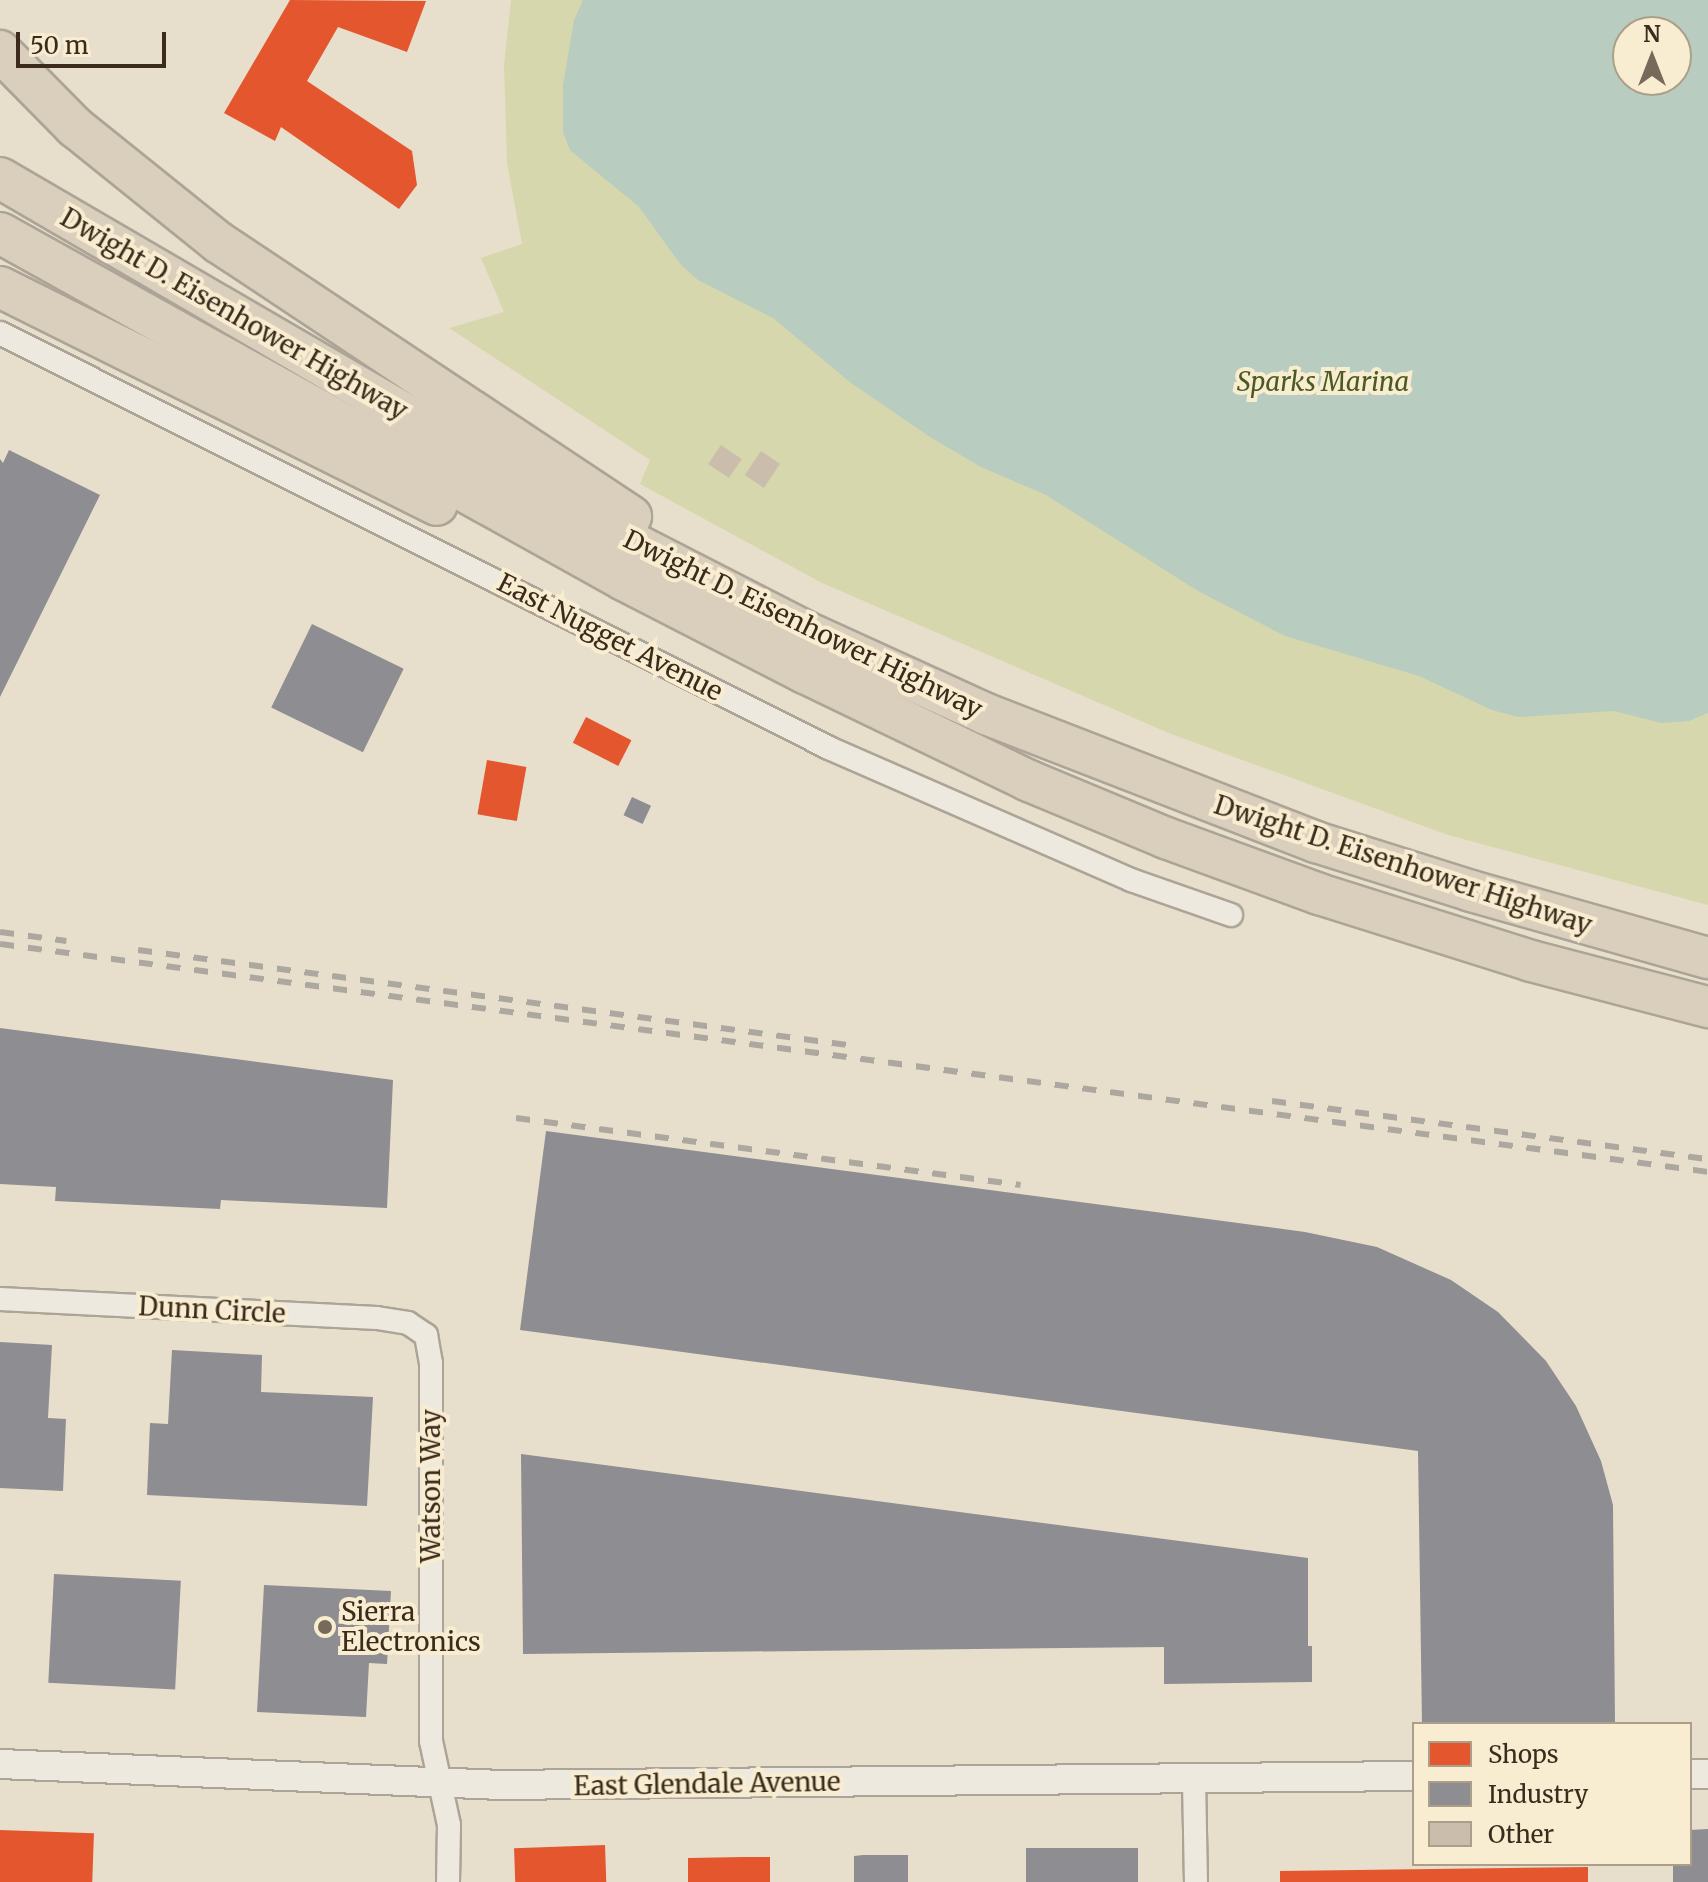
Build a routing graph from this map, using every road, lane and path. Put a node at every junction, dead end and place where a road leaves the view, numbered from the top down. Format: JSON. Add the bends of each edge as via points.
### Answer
{"nodes":[{"id":1,"x":0,"y":51,"type":"edge"},
{"id":2,"x":0,"y":178,"type":"edge"},
{"id":3,"x":0,"y":233,"type":"edge"},
{"id":4,"x":0,"y":287,"type":"edge"},
{"id":5,"x":0,"y":333,"type":"edge"},
{"id":6,"x":986,"y":714,"type":"junction"},
{"id":7,"x":1029,"y":781,"type":"junction"},
{"id":8,"x":1231,"y":915,"type":"dead end"},
{"id":9,"x":1708,"y":958,"type":"edge"},
{"id":10,"x":1708,"y":1007,"type":"edge"},
{"id":11,"x":0,"y":1299,"type":"edge"},
{"id":12,"x":421,"y":1330,"type":"joint"},
{"id":13,"x":0,"y":1764,"type":"edge"},
{"id":14,"x":1412,"y":1776,"type":"edge"},
{"id":15,"x":1194,"y":1779,"type":"junction"},
{"id":16,"x":441,"y":1784,"type":"junction"},
{"id":17,"x":448,"y":1882,"type":"edge"},
{"id":18,"x":1196,"y":1882,"type":"edge"}],
"edges":[{"from":1,"to":6,"type":"highway","via":[[75,127],[166,204],[281,285],[648,527],[927,668]]},
{"from":2,"to":6,"type":"highway","name":"Dwight D. Eisenhower Highway","via":[[582,517],[815,636]]},
{"from":3,"to":7,"type":"highway","name":"Dwight D. Eisenhower Highway","via":[[624,580]]},
{"from":4,"to":7,"type":"highway","via":[[766,672],[920,745]]},
{"from":5,"to":8,"type":"street","name":"East Nugget Avenue","via":[[829,748],[1131,880]]},
{"from":6,"to":9,"type":"highway","name":"Dwight D. Eisenhower Highway","via":[[1316,842]]},
{"from":7,"to":10,"type":"highway","name":"Dwight D. Eisenhower Highway","via":[[1319,894],[1531,961]]},
{"from":11,"to":12,"type":"street","name":"Dunn Circle","via":[[377,1318]]},
{"from":12,"to":16,"type":"street","name":"Watson Way","via":[[430,1345],[431,1363],[431,1741]]},
{"from":13,"to":16,"type":"street","name":"East Glendale Avenue"},
{"from":14,"to":15,"type":"street","name":"East Glendale Avenue"},
{"from":15,"to":16,"type":"street","name":"East Glendale Avenue"},
{"from":15,"to":18,"type":"street"},
{"from":16,"to":17,"type":"street","name":"Watson Way","via":[[449,1825]]}]}
